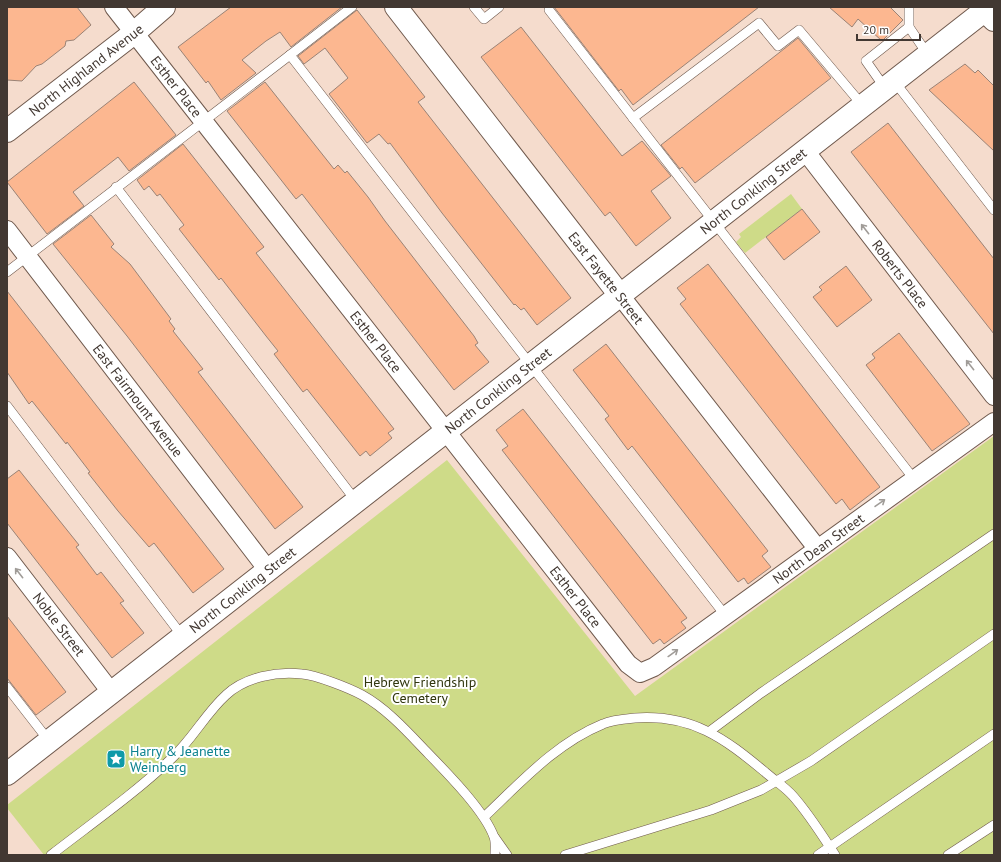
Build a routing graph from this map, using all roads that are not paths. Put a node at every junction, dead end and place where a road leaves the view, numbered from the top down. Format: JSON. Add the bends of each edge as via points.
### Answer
{"nodes":[{"id":1,"x":114,"y":7,"type":"edge"},
{"id":2,"x":164,"y":7,"type":"edge"},
{"id":3,"x":352,"y":7,"type":"edge"},
{"id":4,"x":396,"y":7,"type":"edge"},
{"id":5,"x":474,"y":7,"type":"edge"},
{"id":6,"x":499,"y":7,"type":"edge"},
{"id":7,"x":909,"y":7,"type":"edge"},
{"id":8,"x":549,"y":10,"type":"dead end"},
{"id":9,"x":987,"y":11,"type":"edge"},
{"id":10,"x":909,"y":27,"type":"junction"},
{"id":11,"x":134,"y":32,"type":"junction"},
{"id":12,"x":290,"y":55,"type":"junction"},
{"id":13,"x":928,"y":55,"type":"junction"},
{"id":14,"x":890,"y":85,"type":"junction"},
{"id":15,"x":863,"y":106,"type":"junction"},
{"id":16,"x":633,"y":118,"type":"junction"},
{"id":17,"x":203,"y":120,"type":"junction"},
{"id":18,"x":7,"y":131,"type":"edge"},
{"id":19,"x":806,"y":152,"type":"junction"},
{"id":20,"x":116,"y":187,"type":"junction"},
{"id":21,"x":994,"y":210,"type":"edge"},
{"id":22,"x":715,"y":222,"type":"junction"},
{"id":23,"x":7,"y":230,"type":"edge"},
{"id":24,"x":27,"y":256,"type":"junction"},
{"id":25,"x":7,"y":272,"type":"edge"},
{"id":26,"x":619,"y":294,"type":"junction"},
{"id":27,"x":530,"y":365,"type":"junction"},
{"id":28,"x":994,"y":396,"type":"edge"},
{"id":29,"x":7,"y":406,"type":"edge"},
{"id":30,"x":994,"y":422,"type":"edge"},
{"id":31,"x":446,"y":430,"type":"junction"},
{"id":32,"x":914,"y":478,"type":"junction"},
{"id":33,"x":356,"y":501,"type":"junction"},
{"id":34,"x":994,"y":534,"type":"edge"},
{"id":35,"x":817,"y":548,"type":"junction"},
{"id":36,"x":7,"y":557,"type":"edge"},
{"id":37,"x":268,"y":570,"type":"junction"},
{"id":38,"x":725,"y":615,"type":"junction"},
{"id":39,"x":994,"y":634,"type":"edge"},
{"id":40,"x":183,"y":637,"type":"junction"},
{"id":41,"x":640,"y":673,"type":"joint"},
{"id":42,"x":7,"y":687,"type":"edge"},
{"id":43,"x":111,"y":692,"type":"junction"},
{"id":44,"x":710,"y":731,"type":"junction"},
{"id":45,"x":994,"y":734,"type":"edge"},
{"id":46,"x":49,"y":741,"type":"junction"},
{"id":47,"x":7,"y":774,"type":"edge"},
{"id":48,"x":776,"y":782,"type":"junction"},
{"id":49,"x":484,"y":817,"type":"junction"},
{"id":50,"x":994,"y":825,"type":"edge"},
{"id":51,"x":495,"y":838,"type":"junction"},
{"id":52,"x":830,"y":847,"type":"junction"},
{"id":53,"x":51,"y":855,"type":"edge"},
{"id":54,"x":495,"y":855,"type":"edge"},
{"id":55,"x":507,"y":855,"type":"edge"},
{"id":56,"x":565,"y":855,"type":"edge"},
{"id":57,"x":818,"y":855,"type":"edge"},
{"id":58,"x":835,"y":855,"type":"edge"},
{"id":59,"x":948,"y":855,"type":"edge"}],
"edges":[{"from":1,"to":11,"type":"street","name":"Esther Place"},
{"from":2,"to":11,"type":"street","name":"North Highland Avenue"},
{"from":3,"to":12,"type":"lane"},
{"from":4,"to":26,"type":"street","name":"East Fayette Street"},
{"from":5,"to":6,"type":"lane","via":[[484,19]]},
{"from":7,"to":10,"type":"lane"},
{"from":8,"to":16,"type":"lane"},
{"from":9,"to":13,"type":"street","name":"North Conkling Street"},
{"from":10,"to":13,"type":"lane"},
{"from":10,"to":14,"type":"lane","via":[[866,61]]},
{"from":11,"to":17,"type":"street","name":"Esther Place"},
{"from":11,"to":18,"type":"street","name":"North Highland Avenue"},
{"from":12,"to":17,"type":"lane"},
{"from":12,"to":27,"type":"lane"},
{"from":13,"to":14,"type":"street","name":"North Conkling Street"},
{"from":14,"to":15,"type":"street","name":"North Conkling Street"},
{"from":14,"to":21,"type":"lane"},
{"from":15,"to":16,"type":"lane","via":[[799,30],[778,46],[759,23]]},
{"from":15,"to":19,"type":"street","name":"North Conkling Street"},
{"from":16,"to":22,"type":"lane"},
{"from":17,"to":20,"type":"lane"},
{"from":17,"to":31,"type":"street","name":"Esther Place"},
{"from":19,"to":22,"type":"street","name":"North Conkling Street"},
{"from":28,"to":19,"type":"street","name":"Roberts Place","one_way":true},
{"from":20,"to":24,"type":"lane"},
{"from":20,"to":33,"type":"lane"},
{"from":22,"to":26,"type":"street","name":"North Conkling Street"},
{"from":22,"to":32,"type":"lane"},
{"from":23,"to":24,"type":"street","name":"East Fairmount Avenue"},
{"from":24,"to":25,"type":"lane"},
{"from":24,"to":37,"type":"street","name":"East Fairmount Avenue"},
{"from":26,"to":27,"type":"street","name":"North Conkling Street"},
{"from":26,"to":35,"type":"street","name":"East Fayette Street"},
{"from":27,"to":31,"type":"street","name":"North Conkling Street"},
{"from":27,"to":38,"type":"lane"},
{"from":29,"to":40,"type":"lane"},
{"from":30,"to":32,"type":"street","name":"North Dean Street"},
{"from":31,"to":33,"type":"street","name":"North Conkling Street"},
{"from":31,"to":41,"type":"street","name":"Esther Place","via":[[628,664]]},
{"from":35,"to":32,"type":"street","name":"North Dean Street","one_way":true},
{"from":33,"to":37,"type":"street","name":"North Conkling Street"},
{"from":34,"to":44,"type":"lane"},
{"from":35,"to":38,"type":"street","name":"North Dean Street"},
{"from":43,"to":36,"type":"street","name":"Noble Street","one_way":true},
{"from":37,"to":40,"type":"street","name":"North Conkling Street"},
{"from":41,"to":38,"type":"street","name":"North Dean Street","one_way":true,"via":[[654,667]]},
{"from":39,"to":48,"type":"lane","via":[[811,761]]},
{"from":40,"to":43,"type":"street","name":"North Conkling Street"},
{"from":42,"to":46,"type":"lane"},
{"from":43,"to":46,"type":"street","name":"North Conkling Street"},
{"from":44,"to":48,"type":"lane","via":[[735,747]]},
{"from":44,"to":49,"type":"lane","via":[[684,721],[652,717],[604,723],[566,744],[548,758]]},
{"from":45,"to":52,"type":"lane"},
{"from":46,"to":47,"type":"street","name":"North Conkling Street"},
{"from":48,"to":52,"type":"lane","via":[[792,794]]},
{"from":48,"to":56,"type":"lane","via":[[711,810]]},
{"from":49,"to":51,"type":"lane"},
{"from":49,"to":53,"type":"lane","via":[[448,774],[400,724],[362,695],[303,674],[278,674],[259,677],[226,694],[193,737],[164,766]]},
{"from":50,"to":59,"type":"lane"},
{"from":51,"to":54,"type":"lane"},
{"from":51,"to":55,"type":"lane"},
{"from":52,"to":57,"type":"lane"},
{"from":52,"to":58,"type":"lane"}]}
